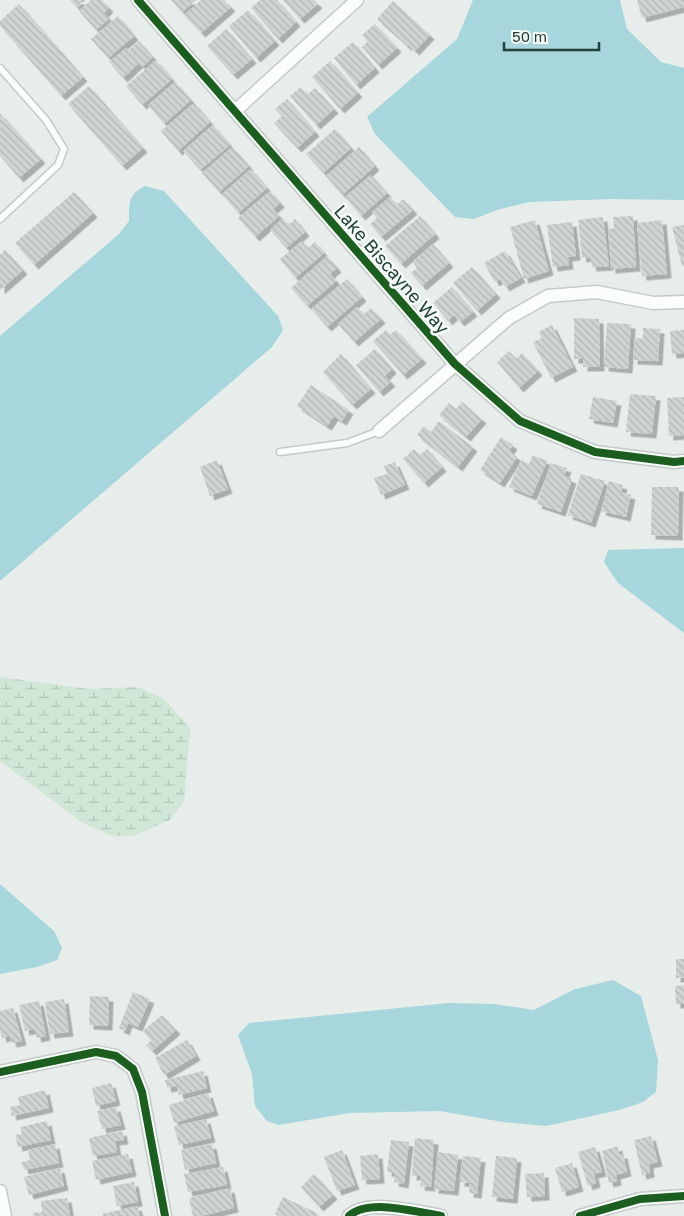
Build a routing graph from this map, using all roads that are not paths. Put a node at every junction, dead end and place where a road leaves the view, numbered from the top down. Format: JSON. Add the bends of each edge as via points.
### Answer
{"nodes":[{"id":1,"x":138,"y":0,"type":"edge"},
{"id":2,"x":356,"y":0,"type":"edge"},
{"id":3,"x":0,"y":68,"type":"edge"},
{"id":4,"x":235,"y":111,"type":"junction"},
{"id":5,"x":0,"y":219,"type":"edge"},
{"id":6,"x":684,"y":302,"type":"edge"},
{"id":7,"x":455,"y":364,"type":"junction"},
{"id":8,"x":379,"y":431,"type":"joint"},
{"id":9,"x":280,"y":452,"type":"dead end"},
{"id":10,"x":684,"y":461,"type":"edge"},
{"id":11,"x":0,"y":1072,"type":"edge"},
{"id":12,"x":0,"y":1191,"type":"edge"},
{"id":13,"x":684,"y":1196,"type":"edge"},
{"id":14,"x":5,"y":1216,"type":"edge"},
{"id":15,"x":165,"y":1216,"type":"edge"},
{"id":16,"x":349,"y":1216,"type":"edge"},
{"id":17,"x":441,"y":1216,"type":"edge"},
{"id":18,"x":580,"y":1216,"type":"edge"}],
"edges":[{"from":1,"to":4,"type":"street","name":"Lake Biscayne Way"},
{"from":2,"to":4,"type":"street"},
{"from":3,"to":5,"type":"lane","via":[[46,120],[64,149],[58,165]]},
{"from":4,"to":7,"type":"street","name":"Lake Biscayne Way"},
{"from":6,"to":7,"type":"street","via":[[653,304],[597,292],[548,296],[509,318]]},
{"from":7,"to":8,"type":"street"},
{"from":7,"to":10,"type":"street","name":"Lake Biscayne Way","via":[[520,421],[595,452]]},
{"from":8,"to":9,"type":"lane","via":[[347,443]]},
{"from":11,"to":15,"type":"street","via":[[96,1052],[116,1056],[133,1069],[142,1092]]},
{"from":12,"to":14,"type":"street"},
{"from":13,"to":18,"type":"street","via":[[640,1199]]},
{"from":16,"to":17,"type":"street","via":[[354,1211],[382,1206]]}]}
